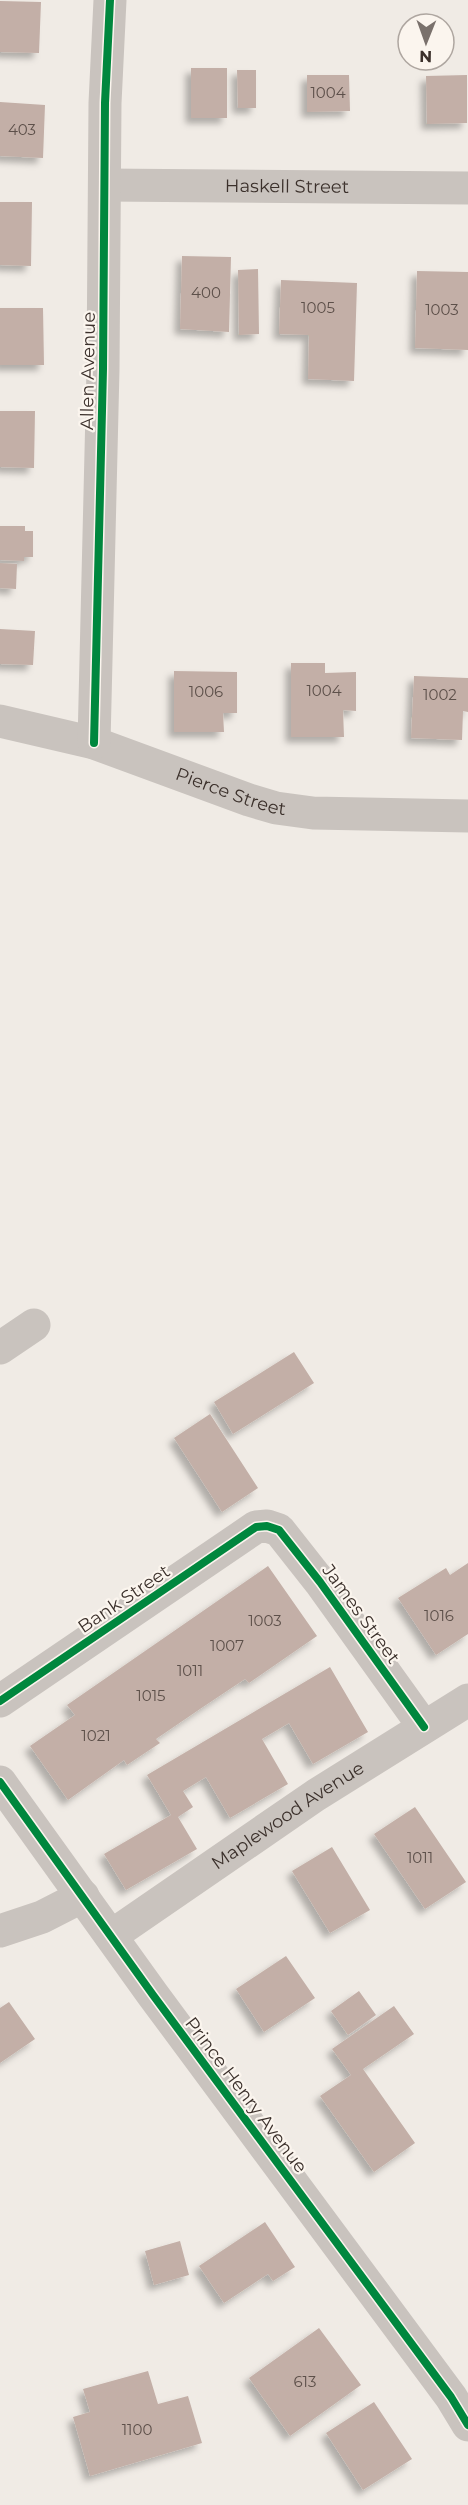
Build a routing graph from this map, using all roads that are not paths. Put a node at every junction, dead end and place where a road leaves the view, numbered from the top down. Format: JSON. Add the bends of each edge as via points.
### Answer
{"nodes":[{"id":1,"x":110,"y":0,"type":"edge"},
{"id":2,"x":105,"y":185,"type":"junction"},
{"id":3,"x":468,"y":188,"type":"edge"},
{"id":4,"x":0,"y":721,"type":"edge"},
{"id":5,"x":94,"y":743,"type":"junction"},
{"id":6,"x":468,"y":816,"type":"edge"},
{"id":7,"x":34,"y":1325,"type":"dead end"},
{"id":8,"x":0,"y":1348,"type":"edge"},
{"id":9,"x":267,"y":1526,"type":"joint"},
{"id":10,"x":468,"y":1700,"type":"edge"},
{"id":11,"x":0,"y":1701,"type":"edge"},
{"id":12,"x":424,"y":1727,"type":"junction"},
{"id":13,"x":0,"y":1782,"type":"edge"},
{"id":14,"x":83,"y":1896,"type":"junction"},
{"id":15,"x":0,"y":1931,"type":"edge"},
{"id":16,"x":111,"y":1936,"type":"junction"},
{"id":17,"x":468,"y":2425,"type":"edge"}],
"edges":[{"from":1,"to":2,"type":"street","name":"Allen Avenue"},
{"from":2,"to":3,"type":"street","name":"Haskell Street"},
{"from":2,"to":5,"type":"street","name":"Allen Avenue"},
{"from":4,"to":5,"type":"street","name":"Pierce Street"},
{"from":5,"to":6,"type":"street","name":"Pierce Street","via":[[276,808],[313,813]]},
{"from":7,"to":8,"type":"street"},
{"from":9,"to":11,"type":"street","name":"Bank Street","via":[[256,1527]]},
{"from":9,"to":12,"type":"street","name":"James Street","via":[[279,1530],[320,1582]]},
{"from":10,"to":12,"type":"street","name":"Maplewood Avenue"},
{"from":12,"to":16,"type":"street","name":"Maplewood Avenue","via":[[315,1795]]},
{"from":13,"to":14,"type":"street","name":"Prince Henry Avenue"},
{"from":14,"to":15,"type":"street","via":[[42,1917]]},
{"from":14,"to":16,"type":"street","name":"Prince Henry Avenue"},
{"from":16,"to":17,"type":"street","name":"Prince Henry Avenue"}]}
